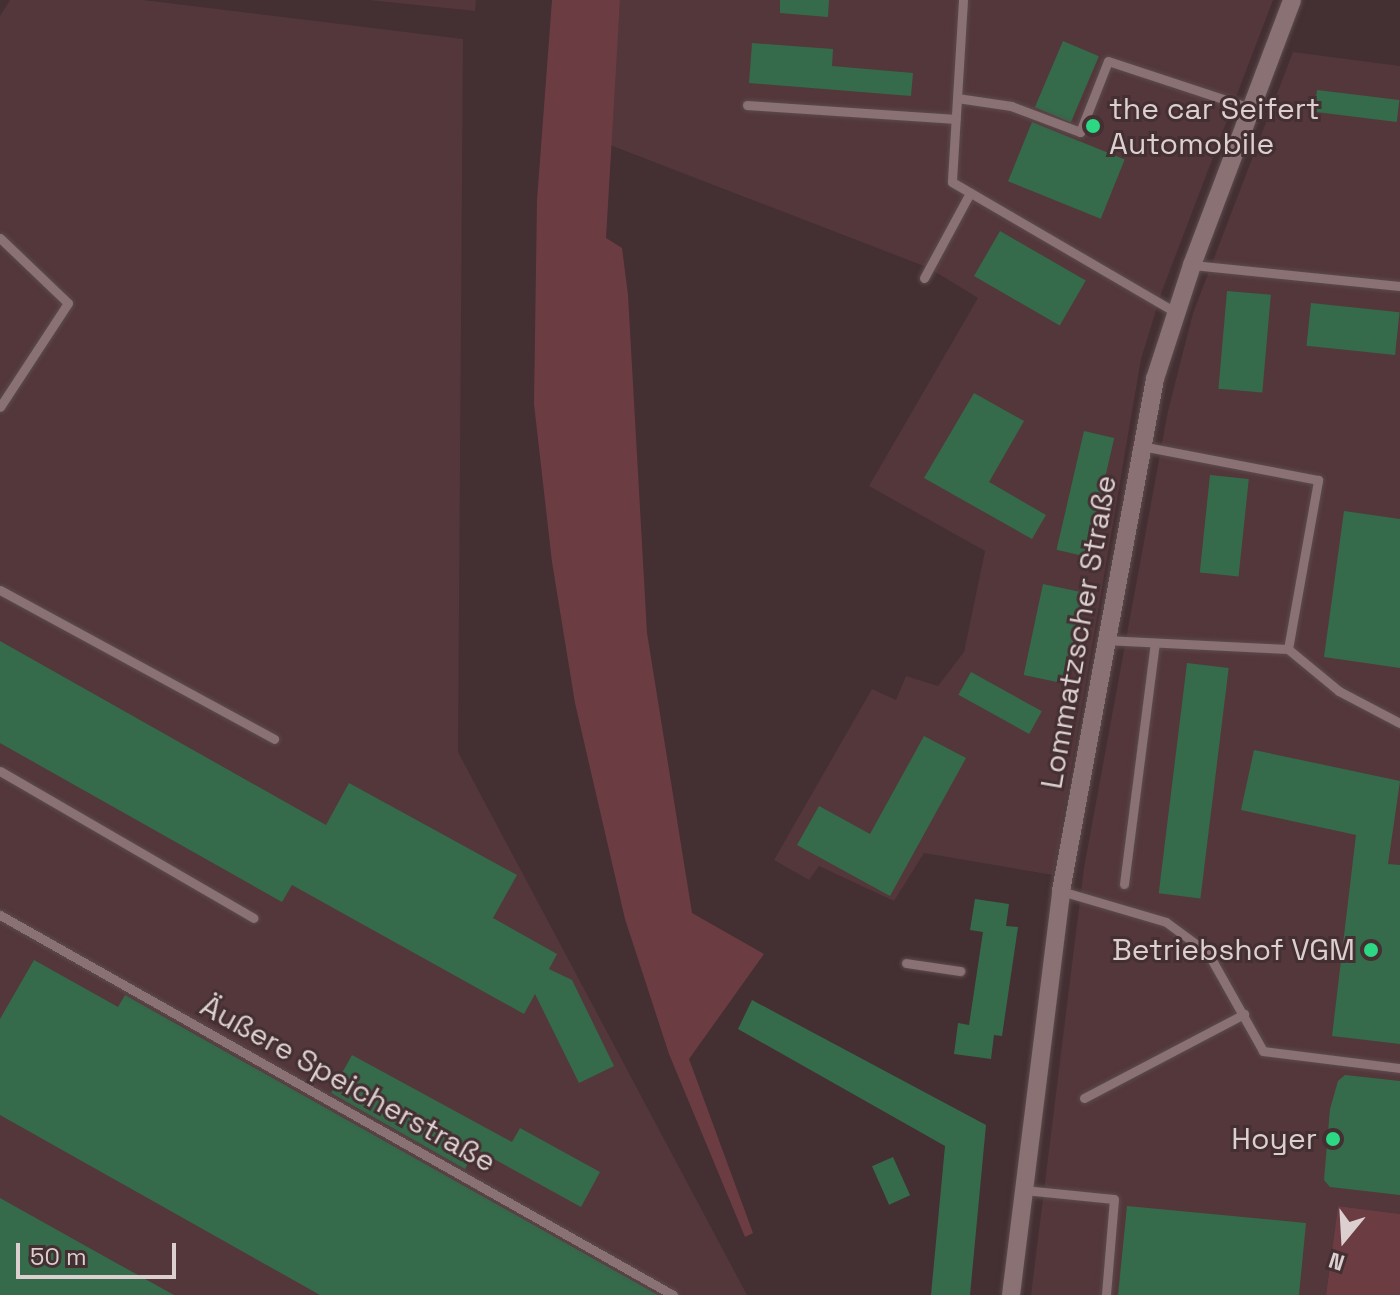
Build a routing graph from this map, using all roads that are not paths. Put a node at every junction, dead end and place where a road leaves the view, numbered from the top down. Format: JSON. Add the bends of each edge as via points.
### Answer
{"nodes":[{"id":1,"x":963,"y":0,"type":"edge"},
{"id":2,"x":1292,"y":0,"type":"edge"},
{"id":3,"x":957,"y":98,"type":"junction"},
{"id":4,"x":747,"y":105,"type":"dead end"},
{"id":5,"x":1250,"y":108,"type":"junction"},
{"id":6,"x":956,"y":119,"type":"junction"},
{"id":7,"x":970,"y":193,"type":"junction"},
{"id":8,"x":0,"y":238,"type":"edge"},
{"id":9,"x":1192,"y":265,"type":"junction"},
{"id":10,"x":924,"y":278,"type":"dead end"},
{"id":11,"x":1400,"y":286,"type":"edge"},
{"id":12,"x":1175,"y":312,"type":"junction"},
{"id":13,"x":0,"y":407,"type":"edge"},
{"id":14,"x":1141,"y":446,"type":"junction"},
{"id":15,"x":0,"y":590,"type":"edge"},
{"id":16,"x":1104,"y":640,"type":"junction"},
{"id":17,"x":1155,"y":643,"type":"junction"},
{"id":18,"x":1288,"y":649,"type":"junction"},
{"id":19,"x":1400,"y":723,"type":"edge"},
{"id":20,"x":274,"y":739,"type":"dead end"},
{"id":21,"x":0,"y":771,"type":"edge"},
{"id":22,"x":1124,"y":884,"type":"dead end"},
{"id":23,"x":1061,"y":891,"type":"junction"},
{"id":24,"x":0,"y":915,"type":"edge"},
{"id":25,"x":254,"y":918,"type":"dead end"},
{"id":26,"x":906,"y":963,"type":"dead end"},
{"id":27,"x":960,"y":971,"type":"dead end"},
{"id":28,"x":1244,"y":1014,"type":"junction"},
{"id":29,"x":1400,"y":1068,"type":"edge"},
{"id":30,"x":1084,"y":1098,"type":"dead end"},
{"id":31,"x":1020,"y":1190,"type":"junction"},
{"id":32,"x":673,"y":1295,"type":"edge"},
{"id":33,"x":1011,"y":1295,"type":"edge"},
{"id":34,"x":1106,"y":1295,"type":"edge"}],
"edges":[{"from":1,"to":3,"type":"lane"},
{"from":2,"to":5,"type":"street","name":"Lommatzscher Straße"},
{"from":3,"to":5,"type":"lane","via":[[1011,106],[1080,132],[1108,61]]},
{"from":3,"to":6,"type":"lane"},
{"from":4,"to":6,"type":"lane"},
{"from":5,"to":9,"type":"street","name":"Lommatzscher Straße"},
{"from":6,"to":7,"type":"lane","via":[[952,182]]},
{"from":7,"to":10,"type":"lane"},
{"from":7,"to":12,"type":"lane"},
{"from":8,"to":13,"type":"lane","via":[[68,303]]},
{"from":9,"to":11,"type":"lane"},
{"from":9,"to":12,"type":"street","name":"Lommatzscher Straße"},
{"from":12,"to":14,"type":"street","name":"Lommatzscher Straße"},
{"from":14,"to":16,"type":"street","name":"Lommatzscher Straße"},
{"from":14,"to":18,"type":"lane","via":[[1318,480]]},
{"from":15,"to":20,"type":"lane"},
{"from":16,"to":17,"type":"lane"},
{"from":16,"to":23,"type":"street","name":"Lommatzscher Straße"},
{"from":17,"to":18,"type":"lane"},
{"from":17,"to":22,"type":"lane"},
{"from":18,"to":19,"type":"lane","via":[[1339,691]]},
{"from":21,"to":25,"type":"lane"},
{"from":23,"to":28,"type":"lane","via":[[1166,922],[1208,953]]},
{"from":23,"to":31,"type":"street","name":"Lommatzscher Straße"},
{"from":24,"to":32,"type":"lane","name":"Äußere Speicherstraße"},
{"from":26,"to":27,"type":"lane"},
{"from":28,"to":29,"type":"lane","via":[[1263,1051]]},
{"from":28,"to":30,"type":"lane"},
{"from":31,"to":33,"type":"street","name":"Lommatzscher Straße"},
{"from":31,"to":34,"type":"lane","via":[[1114,1199]]}]}
